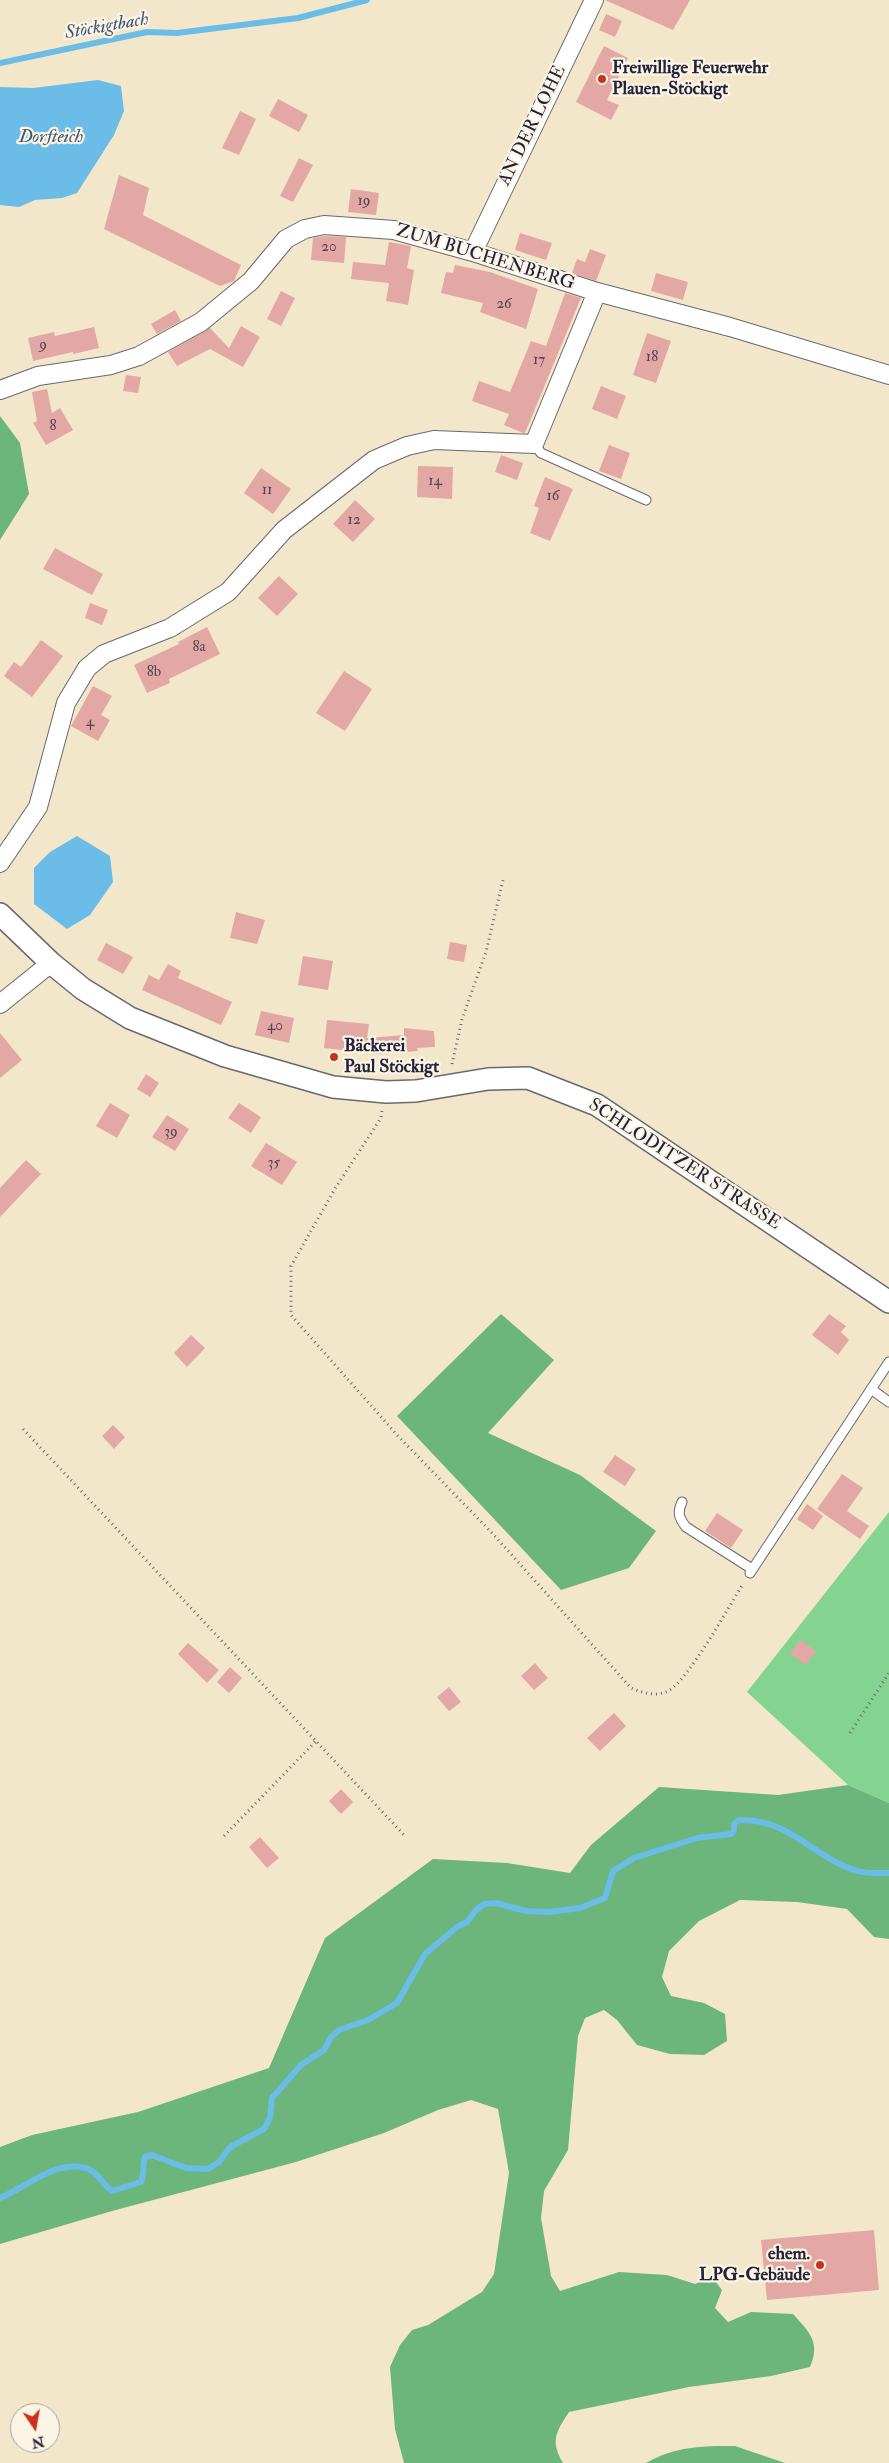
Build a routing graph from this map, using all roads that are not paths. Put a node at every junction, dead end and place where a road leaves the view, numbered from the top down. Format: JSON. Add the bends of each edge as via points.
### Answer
{"nodes":[{"id":1,"x":594,"y":0,"type":"edge"},
{"id":2,"x":473,"y":252,"type":"junction"},
{"id":3,"x":597,"y":292,"type":"junction"},
{"id":4,"x":889,"y":375,"type":"edge"},
{"id":5,"x":0,"y":390,"type":"edge"},
{"id":6,"x":534,"y":444,"type":"junction"},
{"id":7,"x":646,"y":500,"type":"dead end"},
{"id":8,"x":0,"y":863,"type":"edge"},
{"id":9,"x":0,"y":914,"type":"edge"},
{"id":10,"x":51,"y":963,"type":"junction"},
{"id":11,"x":0,"y":1004,"type":"edge"},
{"id":12,"x":889,"y":1302,"type":"edge"},
{"id":13,"x":889,"y":1362,"type":"edge"},
{"id":14,"x":871,"y":1389,"type":"junction"},
{"id":15,"x":889,"y":1402,"type":"edge"},
{"id":16,"x":682,"y":1502,"type":"dead end"}],
"edges":[{"from":1,"to":2,"type":"street","name":"AN DER LOHE"},
{"from":2,"to":3,"type":"street","name":"ZUM BUCHENBERG"},
{"from":2,"to":5,"type":"street","name":"ZUM BUCHENBERG","via":[[394,230],[324,225],[304,229],[286,239],[251,281],[201,322],[139,356],[111,365],[38,376]]},
{"from":3,"to":4,"type":"street","name":"ZUM BUCHENBERG","via":[[730,327]]},
{"from":3,"to":6,"type":"street"},
{"from":6,"to":7,"type":"lane","via":[[541,453]]},
{"from":6,"to":8,"type":"street","via":[[434,440],[407,446],[374,460],[284,530],[228,592],[170,628],[104,654],[87,668],[66,703],[38,808]]},
{"from":9,"to":10,"type":"street","name":"SCHLODITZER STRASSE"},
{"from":10,"to":11,"type":"street"},
{"from":10,"to":12,"type":"street","name":"SCHLODITZER STRASSE","via":[[83,989],[130,1018],[226,1056],[333,1087],[416,1091],[488,1079],[528,1078],[597,1105]]},
{"from":13,"to":14,"type":"lane"},
{"from":14,"to":15,"type":"lane"},
{"from":14,"to":16,"type":"lane","via":[[751,1571],[686,1527],[679,1518]]}]}
